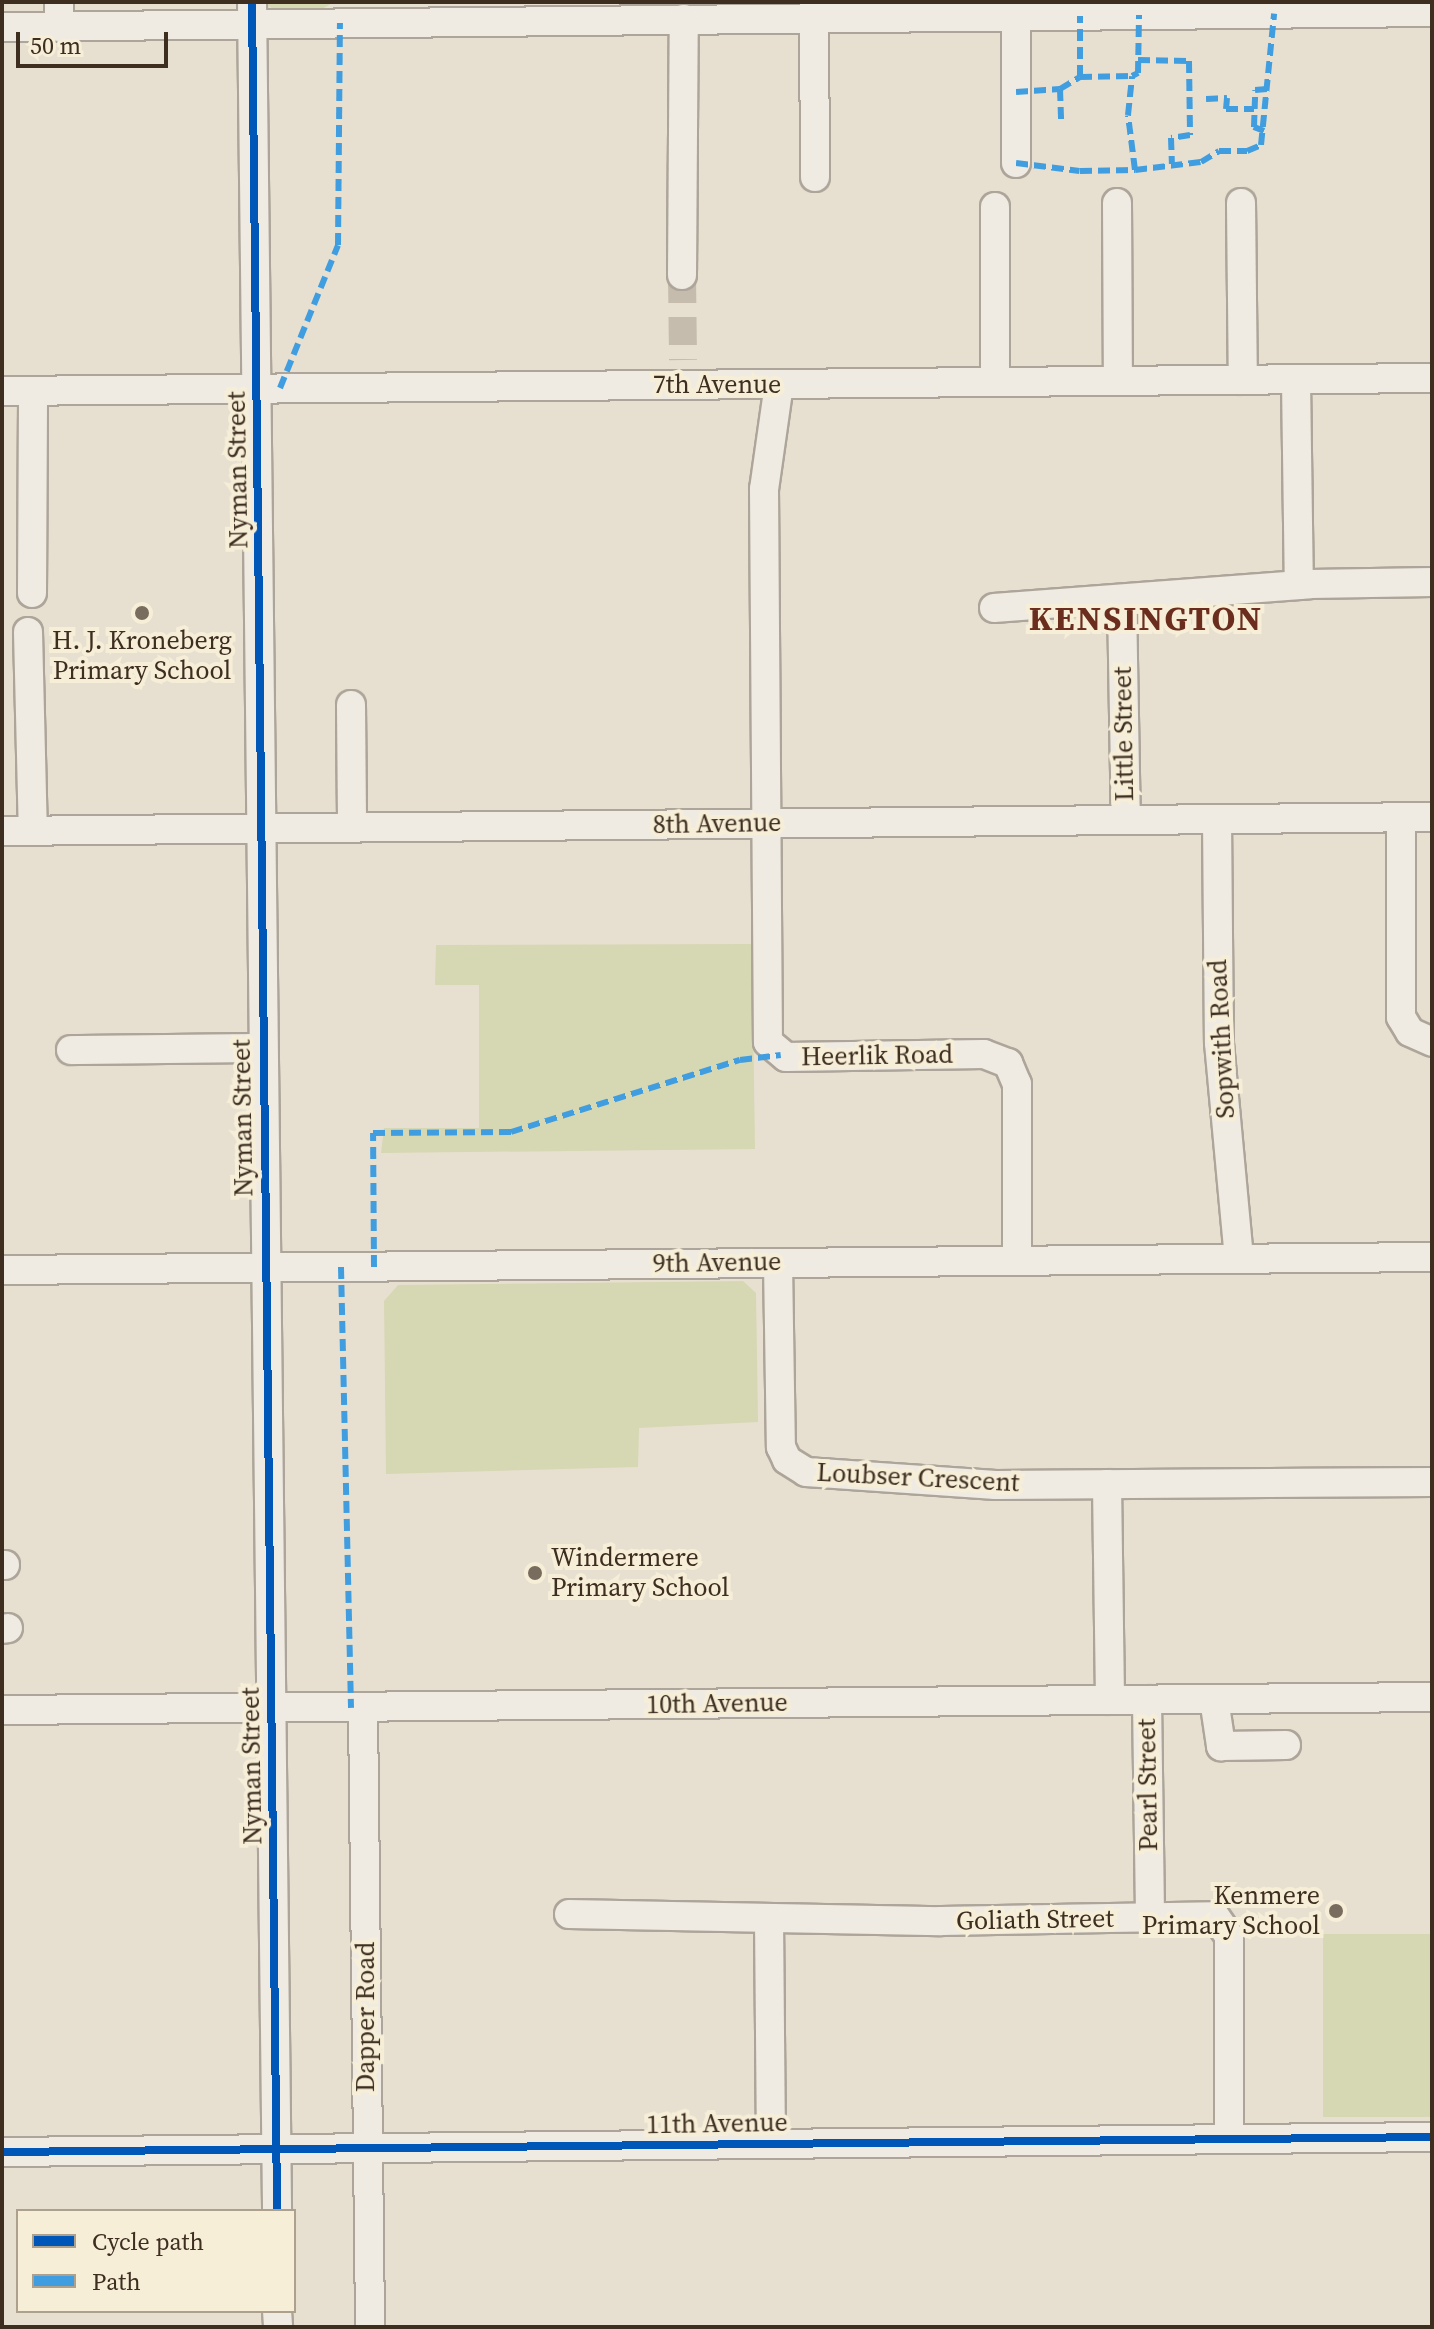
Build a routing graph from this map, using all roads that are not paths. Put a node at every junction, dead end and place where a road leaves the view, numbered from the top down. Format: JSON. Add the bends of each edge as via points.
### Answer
{"nodes":[{"id":1,"x":1274,"y":8,"type":"edge"},
{"id":2,"x":814,"y":10,"type":"edge"},
{"id":3,"x":585,"y":11,"type":"edge"},
{"id":4,"x":1034,"y":11,"type":"edge"},
{"id":5,"x":347,"y":12,"type":"edge"},
{"id":6,"x":1432,"y":12,"type":"edge"},
{"id":7,"x":252,"y":13,"type":"edge"},
{"id":8,"x":59,"y":14,"type":"edge"},
{"id":9,"x":684,"y":19,"type":"junction"},
{"id":10,"x":2,"y":27,"type":"edge"},
{"id":11,"x":1016,"y":163,"type":"dead end"},
{"id":12,"x":815,"y":177,"type":"dead end"},
{"id":13,"x":1117,"y":203,"type":"dead end"},
{"id":14,"x":1241,"y":203,"type":"dead end"},
{"id":15,"x":995,"y":207,"type":"dead end"},
{"id":16,"x":682,"y":275,"type":"tunnel mouth"},
{"id":17,"x":1432,"y":378,"type":"edge"},
{"id":18,"x":1243,"y":380,"type":"junction"},
{"id":19,"x":1296,"y":380,"type":"junction"},
{"id":20,"x":1118,"y":381,"type":"junction"},
{"id":21,"x":995,"y":382,"type":"junction"},
{"id":22,"x":779,"y":384,"type":"junction"},
{"id":23,"x":257,"y":388,"type":"junction"},
{"id":24,"x":2,"y":391,"type":"edge"},
{"id":25,"x":33,"y":391,"type":"junction"},
{"id":26,"x":1432,"y":582,"type":"edge"},
{"id":27,"x":1299,"y":585,"type":"junction"},
{"id":28,"x":32,"y":593,"type":"dead end"},
{"id":29,"x":1122,"y":601,"type":"junction"},
{"id":30,"x":994,"y":608,"type":"dead end"},
{"id":31,"x":28,"y":632,"type":"dead end"},
{"id":32,"x":351,"y":705,"type":"dead end"},
{"id":33,"x":1401,"y":817,"type":"junction"},
{"id":34,"x":1432,"y":817,"type":"edge"},
{"id":35,"x":1217,"y":819,"type":"junction"},
{"id":36,"x":1126,"y":820,"type":"junction"},
{"id":37,"x":765,"y":824,"type":"junction"},
{"id":38,"x":261,"y":828,"type":"junction"},
{"id":39,"x":352,"y":828,"type":"junction"},
{"id":40,"x":33,"y":830,"type":"junction"},
{"id":41,"x":2,"y":831,"type":"edge"},
{"id":42,"x":1432,"y":1042,"type":"edge"},
{"id":43,"x":263,"y":1048,"type":"junction"},
{"id":44,"x":71,"y":1050,"type":"dead end"},
{"id":45,"x":1432,"y":1257,"type":"edge"},
{"id":46,"x":1239,"y":1259,"type":"junction"},
{"id":47,"x":1017,"y":1261,"type":"junction"},
{"id":48,"x":778,"y":1263,"type":"junction"},
{"id":49,"x":265,"y":1268,"type":"junction"},
{"id":50,"x":2,"y":1270,"type":"edge"},
{"id":51,"x":1432,"y":1482,"type":"edge"},
{"id":52,"x":1107,"y":1484,"type":"junction"},
{"id":53,"x":1432,"y":1697,"type":"edge"},
{"id":54,"x":1214,"y":1699,"type":"junction"},
{"id":55,"x":1110,"y":1700,"type":"junction"},
{"id":56,"x":1147,"y":1700,"type":"junction"},
{"id":57,"x":271,"y":1706,"type":"junction"},
{"id":58,"x":363,"y":1708,"type":"junction"},
{"id":59,"x":2,"y":1710,"type":"edge"},
{"id":60,"x":1286,"y":1745,"type":"dead end"},
{"id":61,"x":569,"y":1914,"type":"dead end"},
{"id":62,"x":1150,"y":1917,"type":"junction"},
{"id":63,"x":769,"y":1918,"type":"junction"},
{"id":64,"x":1432,"y":2137,"type":"edge"},
{"id":65,"x":1229,"y":2139,"type":"junction"},
{"id":66,"x":771,"y":2143,"type":"junction"},
{"id":67,"x":367,"y":2147,"type":"junction"},
{"id":68,"x":277,"y":2148,"type":"junction"},
{"id":69,"x":2,"y":2152,"type":"edge"},
{"id":70,"x":277,"y":2209,"type":"edge"},
{"id":71,"x":370,"y":2327,"type":"edge"}],
"edges":[{"from":1,"to":4,"type":"street"},
{"from":1,"to":6,"type":"street"},
{"from":2,"to":4,"type":"street"},
{"from":2,"to":9,"type":"street"},
{"from":2,"to":12,"type":"street"},
{"from":3,"to":5,"type":"street"},
{"from":3,"to":9,"type":"street"},
{"from":4,"to":11,"type":"street"},
{"from":5,"to":7,"type":"street"},
{"from":7,"to":8,"type":"street"},
{"from":7,"to":23,"type":"street","name":"Nyman Street"},
{"from":8,"to":10,"type":"street"},
{"from":9,"to":16,"type":"street"},
{"from":13,"to":20,"type":"street"},
{"from":14,"to":18,"type":"street"},
{"from":15,"to":21,"type":"street"},
{"from":17,"to":19,"type":"street","name":"7th Avenue"},
{"from":18,"to":19,"type":"street","name":"7th Avenue"},
{"from":18,"to":20,"type":"street","name":"7th Avenue"},
{"from":19,"to":27,"type":"street"},
{"from":20,"to":21,"type":"street","name":"7th Avenue"},
{"from":21,"to":22,"type":"street","name":"7th Avenue"},
{"from":22,"to":23,"type":"street","name":"7th Avenue","via":[[683,372]]},
{"from":22,"to":37,"type":"street","via":[[764,489]]},
{"from":23,"to":25,"type":"street","name":"7th Avenue"},
{"from":23,"to":38,"type":"street","name":"Nyman Street"},
{"from":24,"to":25,"type":"street","name":"7th Avenue"},
{"from":25,"to":28,"type":"street"},
{"from":26,"to":27,"type":"street"},
{"from":27,"to":29,"type":"street"},
{"from":29,"to":30,"type":"street"},
{"from":29,"to":36,"type":"street","name":"Little Street"},
{"from":31,"to":40,"type":"street"},
{"from":32,"to":39,"type":"street"},
{"from":33,"to":34,"type":"street","name":"8th Avenue"},
{"from":33,"to":35,"type":"street","name":"8th Avenue"},
{"from":33,"to":42,"type":"street","via":[[1401,1017],[1410,1032]]},
{"from":35,"to":36,"type":"street","name":"8th Avenue"},
{"from":35,"to":46,"type":"street","name":"Sopwith Road","via":[[1219,1043]]},
{"from":36,"to":37,"type":"street","name":"8th Avenue"},
{"from":37,"to":39,"type":"street","name":"8th Avenue"},
{"from":37,"to":47,"type":"street","name":"Heerlik Road","via":[[771,1048],[786,1057],[984,1054],[1008,1063],[1017,1084]]},
{"from":38,"to":39,"type":"street","name":"8th Avenue"},
{"from":38,"to":40,"type":"street","name":"8th Avenue"},
{"from":38,"to":43,"type":"street","name":"Nyman Street"},
{"from":40,"to":41,"type":"street","name":"8th Avenue"},
{"from":43,"to":44,"type":"street"},
{"from":43,"to":49,"type":"street","name":"Nyman Street"},
{"from":45,"to":46,"type":"street","name":"9th Avenue"},
{"from":46,"to":47,"type":"street","name":"9th Avenue"},
{"from":47,"to":48,"type":"street","name":"9th Avenue"},
{"from":48,"to":49,"type":"street","name":"9th Avenue"},
{"from":48,"to":52,"type":"street","name":"Loubser Crescent","via":[[780,1439],[792,1465],[813,1473],[996,1485]]},
{"from":49,"to":50,"type":"street","name":"9th Avenue"},
{"from":49,"to":57,"type":"street","name":"Nyman Street"},
{"from":51,"to":52,"type":"street","name":"Loubser Crescent"},
{"from":52,"to":55,"type":"street"},
{"from":53,"to":54,"type":"street","name":"10th Avenue"},
{"from":54,"to":56,"type":"street","name":"10th Avenue"},
{"from":54,"to":60,"type":"street","via":[[1221,1746]]},
{"from":55,"to":56,"type":"street","name":"10th Avenue"},
{"from":55,"to":58,"type":"street","name":"10th Avenue"},
{"from":56,"to":62,"type":"street","name":"Pearl Street"},
{"from":57,"to":58,"type":"street","name":"10th Avenue"},
{"from":57,"to":59,"type":"street","name":"10th Avenue"},
{"from":57,"to":68,"type":"street","name":"Nyman Street"},
{"from":58,"to":67,"type":"street","name":"Dapper Road"},
{"from":61,"to":63,"type":"street","name":"Goliath Street"},
{"from":62,"to":63,"type":"street","name":"Goliath Street"},
{"from":62,"to":65,"type":"street","name":"Goliath Street","via":[[1210,1915],[1228,1929]]},
{"from":63,"to":66,"type":"street"},
{"from":64,"to":65,"type":"street","name":"11th Avenue"},
{"from":65,"to":66,"type":"street","name":"11th Avenue"},
{"from":66,"to":67,"type":"street","name":"11th Avenue"},
{"from":67,"to":68,"type":"street","name":"11th Avenue"},
{"from":67,"to":71,"type":"street","name":"Dapper Road"},
{"from":68,"to":69,"type":"street","name":"11th Avenue"},
{"from":68,"to":70,"type":"street","name":"Nyman Street"}]}
